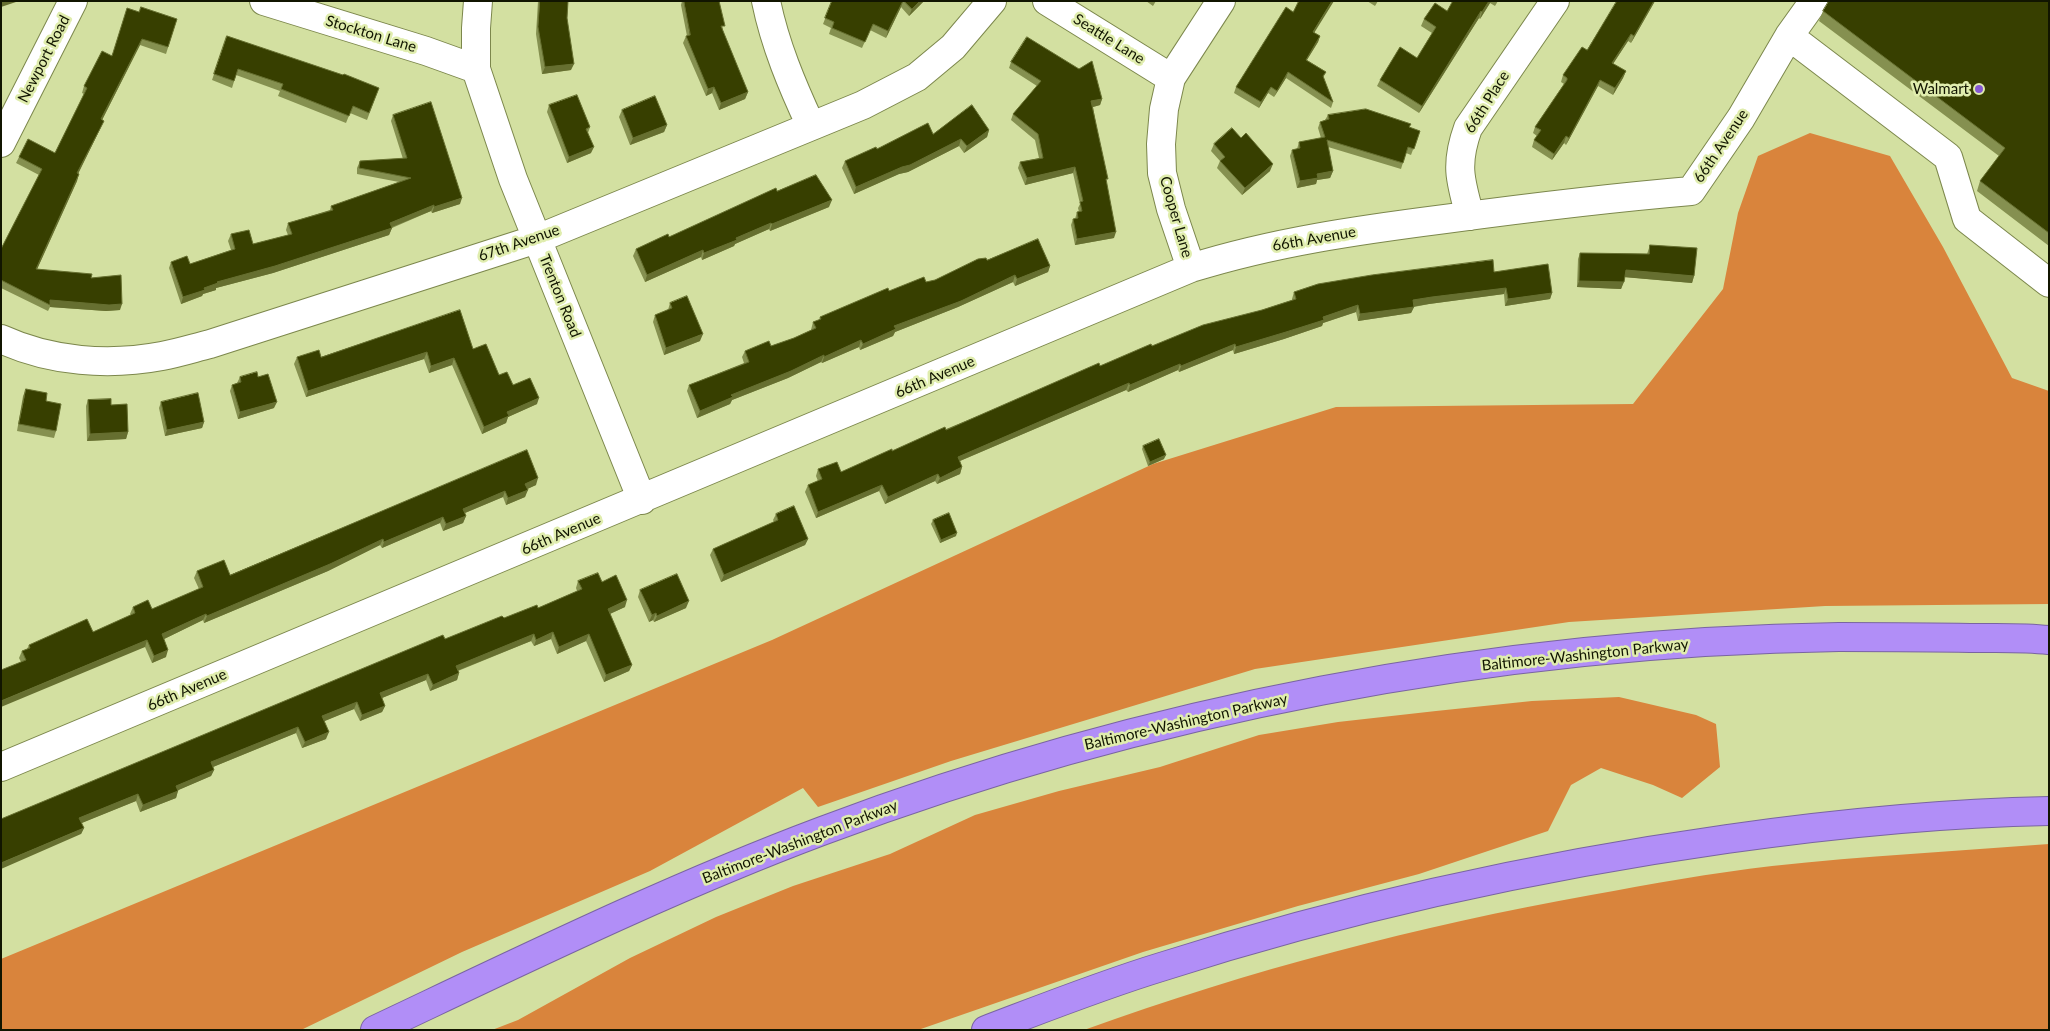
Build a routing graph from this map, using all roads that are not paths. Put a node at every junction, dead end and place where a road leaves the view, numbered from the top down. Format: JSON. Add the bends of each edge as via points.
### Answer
{"nodes":[{"id":1,"x":73,"y":1,"type":"edge"},
{"id":2,"x":264,"y":1,"type":"edge"},
{"id":3,"x":478,"y":1,"type":"edge"},
{"id":4,"x":766,"y":1,"type":"edge"},
{"id":5,"x":992,"y":1,"type":"edge"},
{"id":6,"x":1047,"y":1,"type":"edge"},
{"id":7,"x":1221,"y":1,"type":"edge"},
{"id":8,"x":1555,"y":1,"type":"edge"},
{"id":9,"x":1814,"y":1,"type":"edge"},
{"id":10,"x":1789,"y":36,"type":"junction"},
{"id":11,"x":476,"y":69,"type":"junction"},
{"id":12,"x":1171,"y":78,"type":"junction"},
{"id":13,"x":811,"y":126,"type":"junction"},
{"id":14,"x":1,"y":143,"type":"edge"},
{"id":15,"x":1470,"y":216,"type":"junction"},
{"id":16,"x":537,"y":239,"type":"junction"},
{"id":17,"x":1191,"y":268,"type":"junction"},
{"id":18,"x":2049,"y":283,"type":"edge"},
{"id":19,"x":1,"y":339,"type":"edge"},
{"id":20,"x":642,"y":500,"type":"junction"},
{"id":21,"x":2049,"y":640,"type":"edge"},
{"id":22,"x":1,"y":768,"type":"edge"},
{"id":23,"x":2049,"y":811,"type":"edge"},
{"id":24,"x":375,"y":1030,"type":"edge"},
{"id":25,"x":986,"y":1030,"type":"edge"}],
"edges":[{"from":1,"to":14,"type":"street","name":"Newport Road"},
{"from":2,"to":11,"type":"street","name":"Stockton Lane"},
{"from":3,"to":11,"type":"street","name":"Trenton Road"},
{"from":4,"to":13,"type":"street","via":[[780,54]]},
{"from":5,"to":13,"type":"street","name":"67th Avenue","via":[[953,47],[917,76],[863,105]]},
{"from":6,"to":12,"type":"street","name":"Seattle Lane"},
{"from":7,"to":12,"type":"street","name":"Cooper Lane"},
{"from":8,"to":15,"type":"street","name":"66th Place","via":[[1468,128],[1460,149],[1460,170]]},
{"from":9,"to":10,"type":"street","name":"66th Avenue"},
{"from":10,"to":15,"type":"street","name":"66th Avenue","via":[[1741,118],[1691,191]]},
{"from":10,"to":18,"type":"street","via":[[1948,157],[1967,219]]},
{"from":11,"to":16,"type":"street","name":"Trenton Road"},
{"from":12,"to":17,"type":"street","name":"Cooper Lane","via":[[1164,109],[1162,173]]},
{"from":13,"to":16,"type":"street","name":"67th Avenue"},
{"from":15,"to":17,"type":"street","name":"66th Avenue","via":[[1327,235]]},
{"from":16,"to":19,"type":"street","name":"67th Avenue","via":[[220,342],[161,357],[111,361],[65,359]]},
{"from":16,"to":20,"type":"street","name":"Trenton Road"},
{"from":17,"to":20,"type":"street","name":"66th Avenue"},
{"from":20,"to":22,"type":"street","name":"66th Avenue"},
{"from":21,"to":24,"type":"highway","name":"Baltimore-Washington Parkway","via":[[1893,636],[1767,638],[1630,648],[1376,682],[1236,708],[969,780],[824,830],[578,934]]},
{"from":23,"to":25,"type":"highway","via":[[1796,830],[1548,868],[1412,897],[1285,931],[1161,967]]}]}
